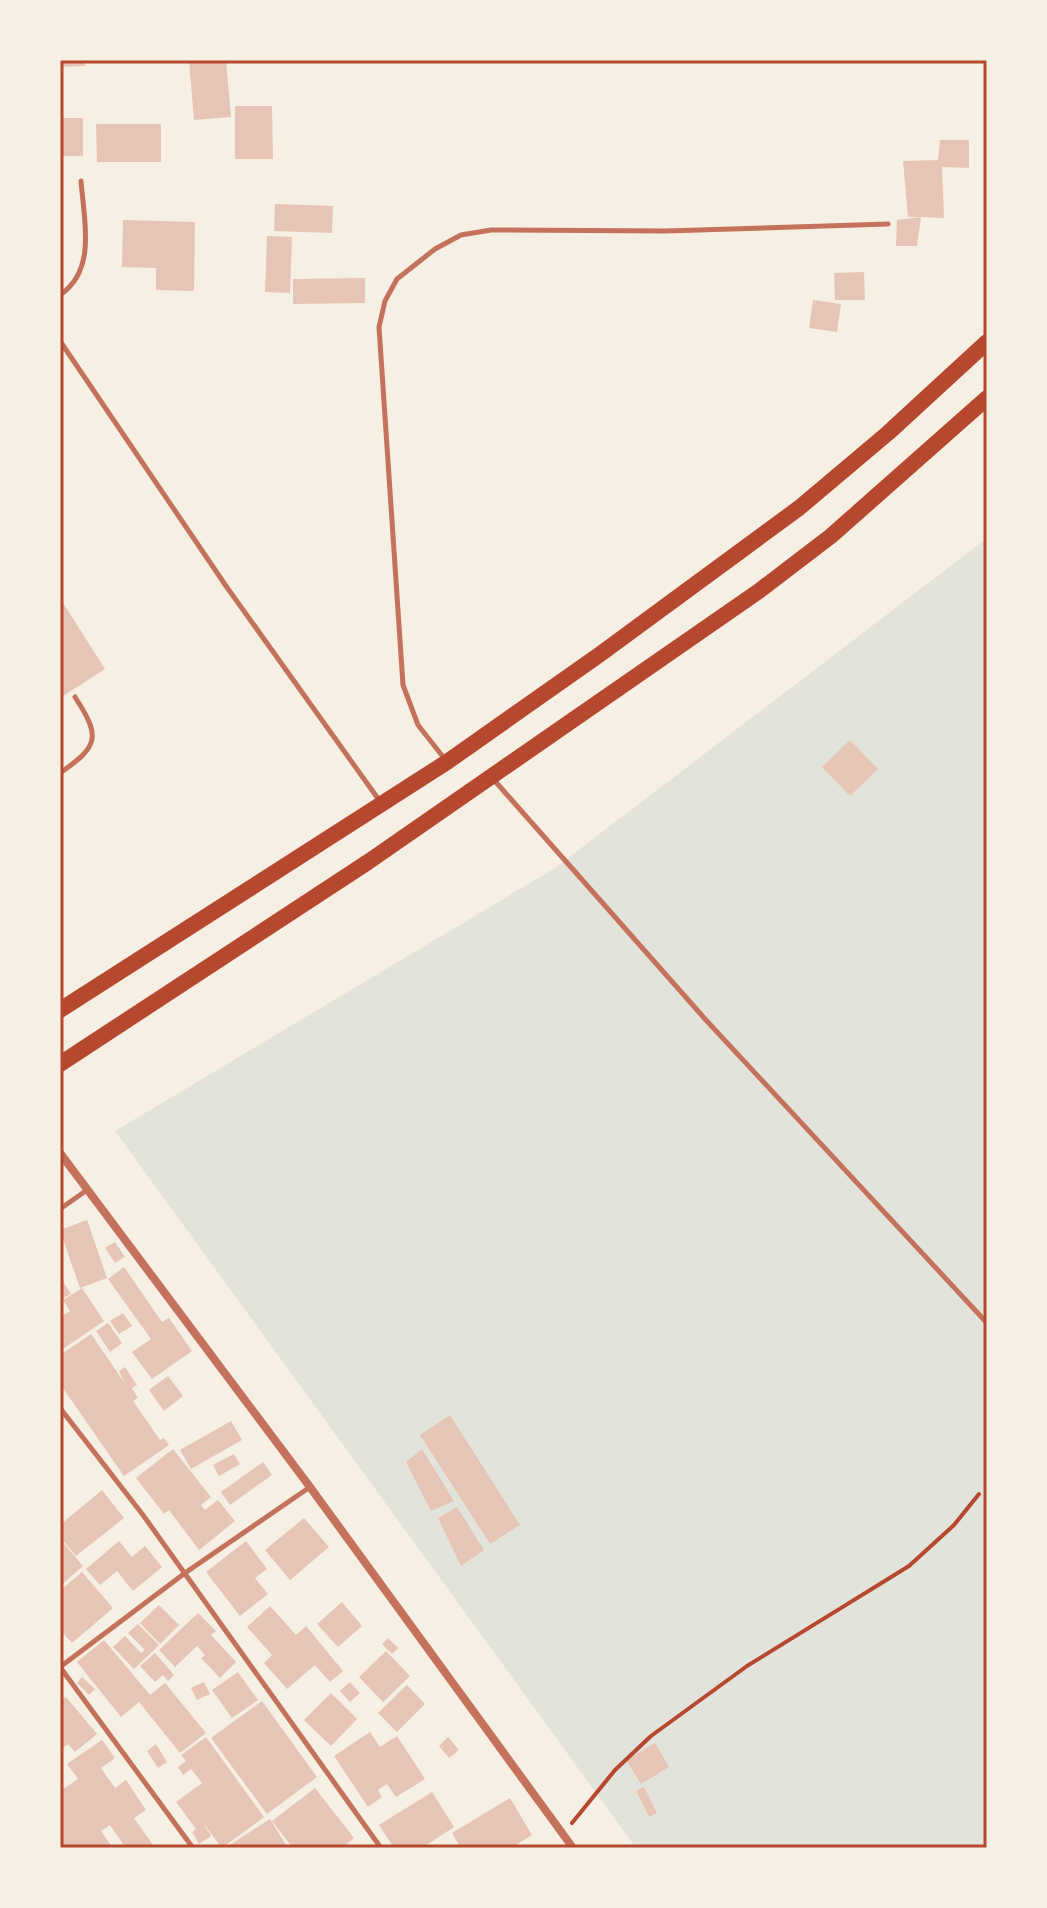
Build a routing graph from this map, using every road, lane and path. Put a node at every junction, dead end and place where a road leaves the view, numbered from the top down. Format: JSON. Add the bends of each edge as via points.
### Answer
{"nodes":[{"id":1,"x":81,"y":181,"type":"dead end"},
{"id":2,"x":888,"y":224,"type":"dead end"},
{"id":3,"x":60,"y":295,"type":"edge"},
{"id":4,"x":60,"y":341,"type":"edge"},
{"id":5,"x":987,"y":342,"type":"edge"},
{"id":6,"x":987,"y":398,"type":"edge"},
{"id":7,"x":75,"y":697,"type":"dead end"},
{"id":8,"x":447,"y":762,"type":"junction"},
{"id":9,"x":60,"y":773,"type":"edge"},
{"id":10,"x":491,"y":776,"type":"junction"},
{"id":11,"x":382,"y":804,"type":"junction"},
{"id":12,"x":60,"y":1010,"type":"edge"},
{"id":13,"x":60,"y":1064,"type":"edge"},
{"id":14,"x":60,"y":1153,"type":"edge"},
{"id":15,"x":87,"y":1190,"type":"junction"},
{"id":16,"x":60,"y":1209,"type":"edge"},
{"id":17,"x":987,"y":1323,"type":"edge"},
{"id":18,"x":60,"y":1408,"type":"edge"},
{"id":19,"x":310,"y":1487,"type":"junction"},
{"id":20,"x":979,"y":1494,"type":"dead end"},
{"id":21,"x":185,"y":1573,"type":"junction"},
{"id":22,"x":60,"y":1667,"type":"edge"},
{"id":23,"x":563,"y":1834,"type":"junction"},
{"id":24,"x":193,"y":1848,"type":"edge"},
{"id":25,"x":381,"y":1848,"type":"edge"},
{"id":26,"x":573,"y":1848,"type":"edge"}],
"edges":[{"from":1,"to":3,"type":"lane","via":[[84,259],[77,281]]},
{"from":2,"to":8,"type":"lane","via":[[491,230],[461,235],[397,279],[379,327],[397,634],[403,685],[418,725]]},
{"from":4,"to":11,"type":"lane"},
{"from":5,"to":8,"type":"main road","via":[[799,508]]},
{"from":6,"to":10,"type":"main road","via":[[771,582]]},
{"from":7,"to":9,"type":"lane","via":[[94,737],[91,749]]},
{"from":8,"to":11,"type":"main road"},
{"from":10,"to":13,"type":"main road"},
{"from":10,"to":17,"type":"lane","via":[[705,1019]]},
{"from":11,"to":12,"type":"main road"},
{"from":14,"to":15,"type":"street"},
{"from":15,"to":16,"type":"lane"},
{"from":15,"to":19,"type":"street"},
{"from":18,"to":21,"type":"lane"},
{"from":19,"to":21,"type":"lane"},
{"from":19,"to":23,"type":"street"},
{"from":20,"to":23,"type":"path","via":[[909,1566],[747,1666],[651,1736],[615,1770]]},
{"from":21,"to":22,"type":"lane"},
{"from":21,"to":25,"type":"lane"},
{"from":22,"to":24,"type":"lane"},
{"from":23,"to":26,"type":"street"}]}
